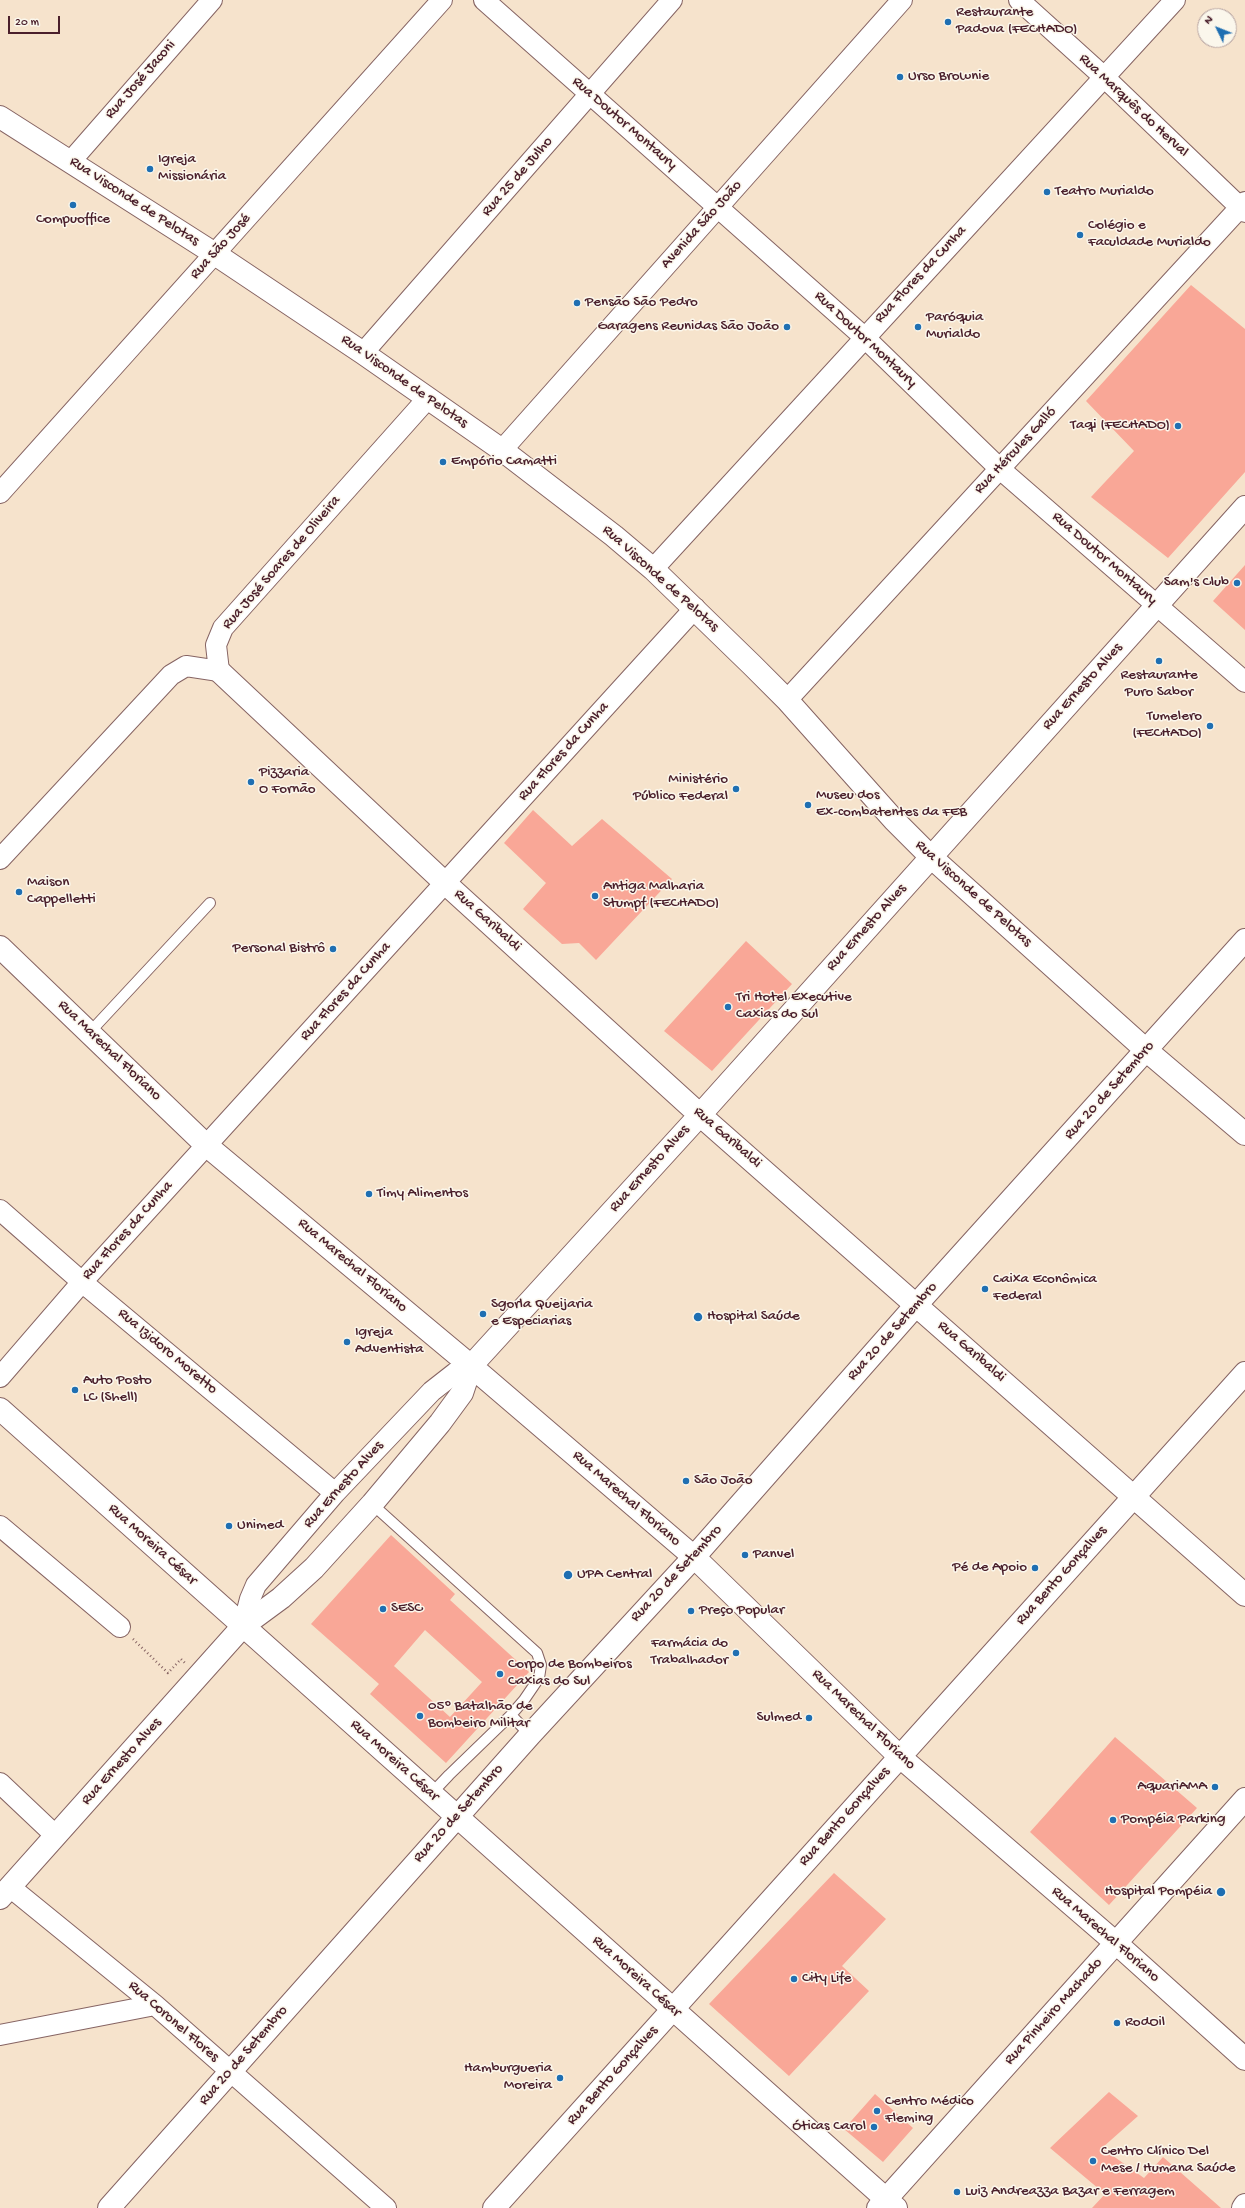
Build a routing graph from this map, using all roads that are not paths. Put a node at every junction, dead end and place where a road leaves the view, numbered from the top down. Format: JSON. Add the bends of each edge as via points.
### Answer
{"nodes":[{"id":1,"x":212,"y":0,"type":"edge"},
{"id":2,"x":442,"y":0,"type":"edge"},
{"id":3,"x":484,"y":0,"type":"edge"},
{"id":4,"x":672,"y":0,"type":"edge"},
{"id":5,"x":902,"y":0,"type":"edge"},
{"id":6,"x":1019,"y":0,"type":"edge"},
{"id":7,"x":1175,"y":0,"type":"edge"},
{"id":8,"x":1104,"y":77,"type":"junction"},
{"id":9,"x":590,"y":94,"type":"junction"},
{"id":10,"x":0,"y":117,"type":"edge"},
{"id":11,"x":71,"y":161,"type":"junction"},
{"id":12,"x":718,"y":207,"type":"junction"},
{"id":13,"x":1243,"y":208,"type":"edge"},
{"id":14,"x":215,"y":254,"type":"junction"},
{"id":15,"x":864,"y":337,"type":"junction"},
{"id":16,"x":363,"y":353,"type":"junction"},
{"id":17,"x":428,"y":398,"type":"junction"},
{"id":18,"x":502,"y":450,"type":"junction"},
{"id":19,"x":1000,"y":469,"type":"junction"},
{"id":20,"x":0,"y":493,"type":"edge"},
{"id":21,"x":1245,"y":507,"type":"edge"},
{"id":22,"x":653,"y":569,"type":"junction"},
{"id":23,"x":1157,"y":605,"type":"junction"},
{"id":24,"x":694,"y":608,"type":"junction"},
{"id":25,"x":219,"y":671,"type":"junction"},
{"id":26,"x":1245,"y":682,"type":"edge"},
{"id":27,"x":787,"y":700,"type":"junction"},
{"id":28,"x":931,"y":857,"type":"junction"},
{"id":29,"x":0,"y":859,"type":"edge"},
{"id":30,"x":445,"y":883,"type":"junction"},
{"id":31,"x":210,"y":903,"type":"dead end"},
{"id":32,"x":1245,"y":940,"type":"edge"},
{"id":33,"x":0,"y":947,"type":"edge"},
{"id":34,"x":90,"y":1032,"type":"junction"},
{"id":35,"x":1146,"y":1050,"type":"junction"},
{"id":36,"x":700,"y":1115,"type":"junction"},
{"id":37,"x":1245,"y":1134,"type":"edge"},
{"id":38,"x":206,"y":1145,"type":"junction"},
{"id":39,"x":0,"y":1210,"type":"edge"},
{"id":40,"x":82,"y":1282,"type":"junction"},
{"id":41,"x":917,"y":1304,"type":"junction"},
{"id":42,"x":471,"y":1366,"type":"junction"},
{"id":43,"x":1245,"y":1373,"type":"edge"},
{"id":44,"x":0,"y":1378,"type":"edge"},
{"id":45,"x":0,"y":1410,"type":"edge"},
{"id":46,"x":335,"y":1493,"type":"junction"},
{"id":47,"x":1135,"y":1496,"type":"junction"},
{"id":48,"x":372,"y":1504,"type":"junction"},
{"id":49,"x":0,"y":1526,"type":"edge"},
{"id":50,"x":694,"y":1557,"type":"junction"},
{"id":51,"x":1245,"y":1594,"type":"edge"},
{"id":52,"x":243,"y":1626,"type":"junction"},
{"id":53,"x":120,"y":1627,"type":"road end"},
{"id":54,"x":512,"y":1715,"type":"junction"},
{"id":55,"x":530,"y":1735,"type":"junction"},
{"id":56,"x":899,"y":1756,"type":"junction"},
{"id":57,"x":0,"y":1783,"type":"edge"},
{"id":58,"x":431,"y":1794,"type":"junction"},
{"id":59,"x":1245,"y":1798,"type":"edge"},
{"id":60,"x":457,"y":1817,"type":"junction"},
{"id":61,"x":56,"y":1836,"type":"junction"},
{"id":62,"x":5,"y":1893,"type":"edge"},
{"id":63,"x":1116,"y":1943,"type":"junction"},
{"id":64,"x":155,"y":2005,"type":"junction"},
{"id":65,"x":672,"y":2009,"type":"junction"},
{"id":66,"x":0,"y":2035,"type":"edge"},
{"id":67,"x":1245,"y":2059,"type":"edge"},
{"id":68,"x":231,"y":2071,"type":"junction"},
{"id":69,"x":887,"y":2205,"type":"edge"},
{"id":70,"x":1245,"y":2206,"type":"edge"},
{"id":71,"x":109,"y":2208,"type":"edge"},
{"id":72,"x":386,"y":2208,"type":"edge"},
{"id":73,"x":494,"y":2208,"type":"edge"},
{"id":74,"x":1243,"y":2208,"type":"edge"}],
"edges":[{"from":1,"to":11,"type":"street","name":"Rua José Jaconi"},
{"from":2,"to":14,"type":"street","name":"Rua São José"},
{"from":3,"to":9,"type":"street","name":"Rua Doutor Montaury"},
{"from":4,"to":9,"type":"street","name":"Rua 25 de Julho"},
{"from":5,"to":12,"type":"street","name":"Avenida São João"},
{"from":6,"to":8,"type":"street","name":"Rua Marquês do Herval"},
{"from":7,"to":8,"type":"street","name":"Rua Flores da Cunha"},
{"from":8,"to":13,"type":"street","name":"Rua Marquês do Herval"},
{"from":8,"to":15,"type":"street","name":"Rua Flores da Cunha"},
{"from":9,"to":12,"type":"street","name":"Rua Doutor Montaury"},
{"from":9,"to":16,"type":"street","name":"Rua 25 de Julho"},
{"from":10,"to":11,"type":"street","name":"Rua Visconde de Pelotas"},
{"from":11,"to":14,"type":"street","name":"Rua Visconde de Pelotas"},
{"from":12,"to":15,"type":"street","name":"Rua Doutor Montaury"},
{"from":12,"to":18,"type":"street","name":"Avenida São João"},
{"from":13,"to":19,"type":"street","name":"Rua Hércules Galló"},
{"from":14,"to":16,"type":"street","name":"Rua Visconde de Pelotas"},
{"from":14,"to":20,"type":"street","name":"Rua São José"},
{"from":15,"to":19,"type":"street","name":"Rua Doutor Montaury"},
{"from":15,"to":22,"type":"street","name":"Rua Flores da Cunha"},
{"from":16,"to":17,"type":"street","name":"Rua Visconde de Pelotas"},
{"from":17,"to":18,"type":"street","name":"Rua Visconde de Pelotas"},
{"from":17,"to":25,"type":"street","name":"Rua José Soares de Oliveira","via":[[223,628],[216,645]]},
{"from":18,"to":22,"type":"street","name":"Rua Visconde de Pelotas"},
{"from":19,"to":23,"type":"street","name":"Rua Doutor Montaury"},
{"from":19,"to":27,"type":"street","name":"Rua Hércules Galló"},
{"from":21,"to":23,"type":"street","name":"Rua Ernesto Alves"},
{"from":22,"to":24,"type":"street","name":"Rua Visconde de Pelotas"},
{"from":23,"to":26,"type":"street","name":"Rua Doutor Montaury"},
{"from":23,"to":28,"type":"street","name":"Rua Ernesto Alves"},
{"from":24,"to":27,"type":"street","name":"Rua Visconde de Pelotas"},
{"from":24,"to":30,"type":"street","name":"Rua Flores da Cunha"},
{"from":25,"to":29,"type":"street","via":[[186,666],[171,675],[153,691]]},
{"from":25,"to":30,"type":"street","name":"Rua Garibaldi"},
{"from":27,"to":28,"type":"street","name":"Rua Visconde de Pelotas","via":[[894,820]]},
{"from":28,"to":35,"type":"street","name":"Rua Visconde de Pelotas"},
{"from":28,"to":36,"type":"street","name":"Rua Ernesto Alves"},
{"from":30,"to":36,"type":"street","name":"Rua Garibaldi"},
{"from":30,"to":38,"type":"street","name":"Rua Flores da Cunha"},
{"from":31,"to":34,"type":"lane"},
{"from":32,"to":35,"type":"street","name":"Rua 20 de Setembro"},
{"from":33,"to":34,"type":"street","name":"Rua Marechal Floriano"},
{"from":34,"to":38,"type":"street","name":"Rua Marechal Floriano"},
{"from":35,"to":37,"type":"street","name":"Rua Visconde de Pelotas"},
{"from":35,"to":41,"type":"street","name":"Rua 20 de Setembro"},
{"from":36,"to":41,"type":"street","name":"Rua Garibaldi"},
{"from":36,"to":42,"type":"street","name":"Rua Ernesto Alves"},
{"from":38,"to":40,"type":"street","name":"Rua Flores da Cunha"},
{"from":38,"to":42,"type":"street","name":"Rua Marechal Floriano"},
{"from":39,"to":40,"type":"street","name":"Rua Izidoro Moretto"},
{"from":40,"to":44,"type":"street","name":"Rua Flores da Cunha"},
{"from":40,"to":46,"type":"street","name":"Rua Izidoro Moretto"},
{"from":41,"to":47,"type":"street","name":"Rua Garibaldi"},
{"from":41,"to":50,"type":"street","name":"Rua 20 de Setembro"},
{"from":42,"to":46,"type":"street","name":"Rua Ernesto Alves","via":[[455,1373],[432,1391]]},
{"from":42,"to":48,"type":"street","name":"Rua Ernesto Alves","via":[[462,1393],[445,1417]]},
{"from":42,"to":50,"type":"street","name":"Rua Marechal Floriano"},
{"from":43,"to":47,"type":"street","name":"Rua Bento Gonçalves"},
{"from":45,"to":52,"type":"street","name":"Rua Moreira César"},
{"from":46,"to":52,"type":"street","name":"Rua Ernesto Alves","via":[[256,1585]]},
{"from":47,"to":51,"type":"street","name":"Rua Garibaldi"},
{"from":47,"to":56,"type":"street","name":"Rua Bento Gonçalves"},
{"from":48,"to":52,"type":"street","name":"Rua Ernesto Alves","via":[[314,1568],[281,1598]]},
{"from":48,"to":54,"type":"lane","via":[[537,1653],[541,1665],[539,1678]]},
{"from":49,"to":53,"type":"street"},
{"from":50,"to":55,"type":"street","name":"Rua 20 de Setembro"},
{"from":50,"to":56,"type":"street","name":"Rua Marechal Floriano"},
{"from":52,"to":58,"type":"street","name":"Rua Moreira César"},
{"from":52,"to":61,"type":"street","name":"Rua Ernesto Alves"},
{"from":54,"to":55,"type":"lane"},
{"from":54,"to":58,"type":"lane"},
{"from":55,"to":60,"type":"street","name":"Rua 20 de Setembro"},
{"from":56,"to":63,"type":"street","name":"Rua Marechal Floriano"},
{"from":56,"to":65,"type":"street","name":"Rua Bento Gonçalves"},
{"from":57,"to":61,"type":"street"},
{"from":58,"to":60,"type":"street","name":"Rua Moreira César"},
{"from":59,"to":63,"type":"street","name":"Rua Pinheiro Machado"},
{"from":60,"to":65,"type":"street","name":"Rua Moreira César"},
{"from":60,"to":68,"type":"street","name":"Rua 20 de Setembro"},
{"from":61,"to":62,"type":"street","name":"Rua Ernesto Alves"},
{"from":62,"to":64,"type":"street","name":"Rua Coronel Flores"},
{"from":63,"to":67,"type":"street","name":"Rua Marechal Floriano"},
{"from":63,"to":69,"type":"street","name":"Rua Pinheiro Machado"},
{"from":64,"to":66,"type":"street"},
{"from":64,"to":68,"type":"street","name":"Rua Coronel Flores"},
{"from":65,"to":69,"type":"street","name":"Rua Moreira César"},
{"from":65,"to":73,"type":"street","name":"Rua Bento Gonçalves"},
{"from":68,"to":71,"type":"street","name":"Rua 20 de Setembro"},
{"from":68,"to":72,"type":"street","name":"Rua Coronel Flores"},
{"from":70,"to":74,"type":"street"}]}
